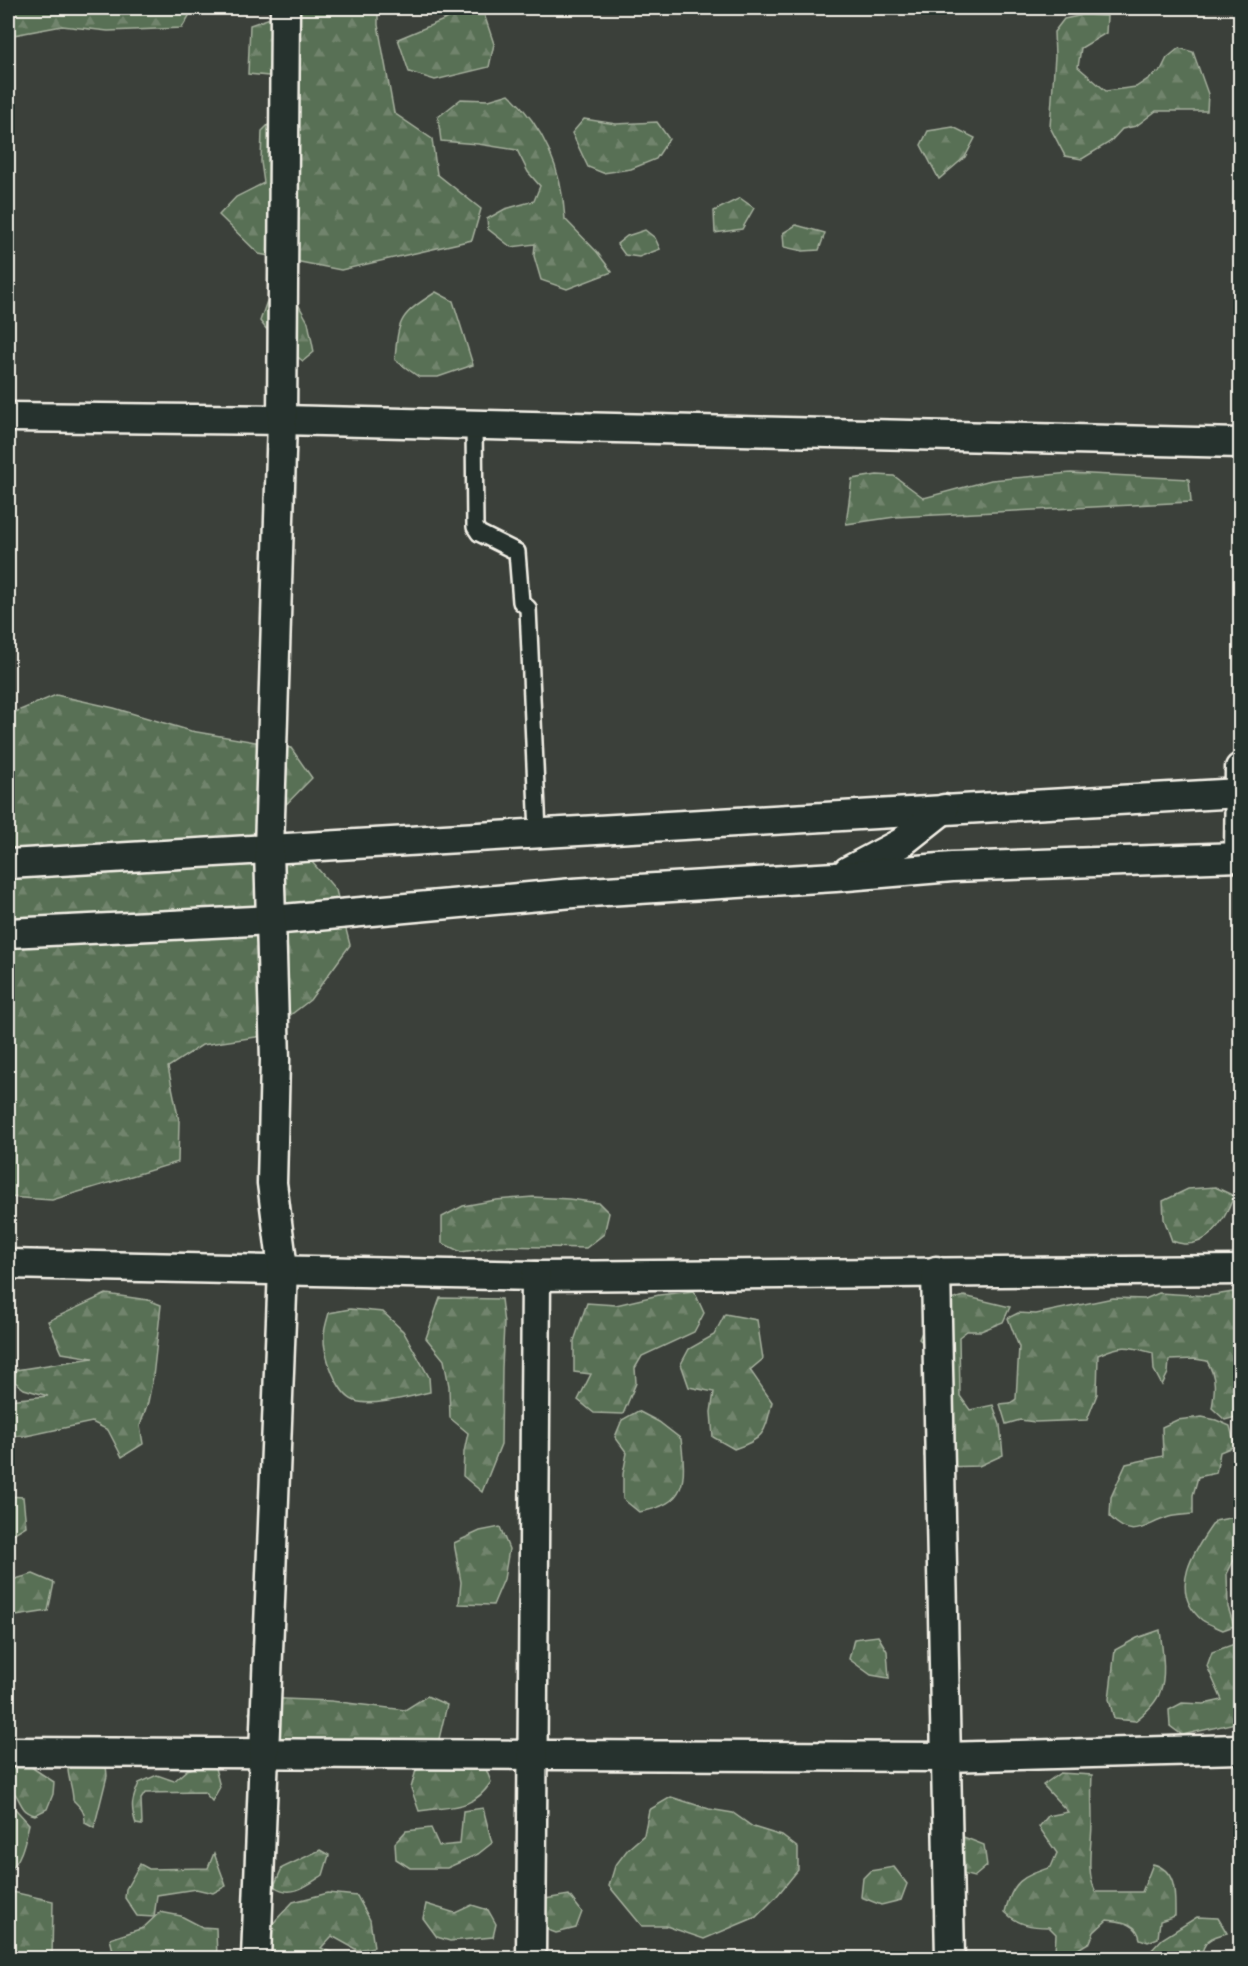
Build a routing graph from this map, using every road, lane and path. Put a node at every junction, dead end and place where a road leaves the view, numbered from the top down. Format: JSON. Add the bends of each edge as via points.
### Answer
{"nodes":[{"id":1,"x":285,"y":8,"type":"edge"},
{"id":2,"x":8,"y":417,"type":"edge"},
{"id":3,"x":282,"y":420,"type":"junction"},
{"id":4,"x":474,"y":424,"type":"junction"},
{"id":5,"x":1240,"y":443,"type":"edge"},
{"id":6,"x":1240,"y":768,"type":"edge"},
{"id":7,"x":1240,"y":793,"type":"edge"},
{"id":8,"x":944,"y":809,"type":"junction"},
{"id":9,"x":538,"y":832,"type":"junction"},
{"id":10,"x":269,"y":850,"type":"junction"},
{"id":11,"x":1240,"y":857,"type":"edge"},
{"id":12,"x":8,"y":864,"type":"edge"},
{"id":13,"x":835,"y":877,"type":"junction"},
{"id":14,"x":272,"y":920,"type":"junction"},
{"id":15,"x":8,"y":933,"type":"edge"},
{"id":16,"x":8,"y":1264,"type":"edge"},
{"id":17,"x":283,"y":1269,"type":"junction"},
{"id":18,"x":1240,"y":1270,"type":"edge"},
{"id":19,"x":936,"y":1271,"type":"junction"},
{"id":20,"x":536,"y":1276,"type":"junction"},
{"id":21,"x":1240,"y":1749,"type":"edge"},
{"id":22,"x":8,"y":1752,"type":"edge"},
{"id":23,"x":266,"y":1752,"type":"junction"},
{"id":24,"x":534,"y":1755,"type":"junction"},
{"id":25,"x":945,"y":1757,"type":"junction"},
{"id":26,"x":256,"y":1959,"type":"edge"},
{"id":27,"x":531,"y":1959,"type":"edge"},
{"id":28,"x":950,"y":1959,"type":"edge"}],
"edges":[{"from":1,"to":3,"type":"street"},
{"from":2,"to":3,"type":"street"},
{"from":3,"to":4,"type":"street"},
{"from":3,"to":10,"type":"street"},
{"from":4,"to":5,"type":"street"},
{"from":4,"to":9,"type":"lane","via":[[475,526],[479,533],[517,552],[521,602],[528,608]]},
{"from":6,"to":7,"type":"street"},
{"from":7,"to":8,"type":"street"},
{"from":7,"to":11,"type":"street"},
{"from":8,"to":9,"type":"street"},
{"from":8,"to":13,"type":"street","via":[[901,843]]},
{"from":9,"to":10,"type":"street"},
{"from":10,"to":12,"type":"street"},
{"from":10,"to":14,"type":"street"},
{"from":11,"to":13,"type":"street","via":[[952,867]]},
{"from":13,"to":14,"type":"street","via":[[573,893]]},
{"from":14,"to":15,"type":"street"},
{"from":14,"to":17,"type":"street","via":[[276,1060],[272,1183]]},
{"from":16,"to":17,"type":"street"},
{"from":17,"to":20,"type":"street"},
{"from":17,"to":23,"type":"street"},
{"from":18,"to":19,"type":"street"},
{"from":19,"to":20,"type":"street"},
{"from":19,"to":25,"type":"street"},
{"from":20,"to":24,"type":"street"},
{"from":21,"to":25,"type":"street"},
{"from":22,"to":23,"type":"street"},
{"from":23,"to":24,"type":"street"},
{"from":23,"to":26,"type":"street"},
{"from":24,"to":25,"type":"street"},
{"from":24,"to":27,"type":"street"},
{"from":25,"to":28,"type":"street"}]}
